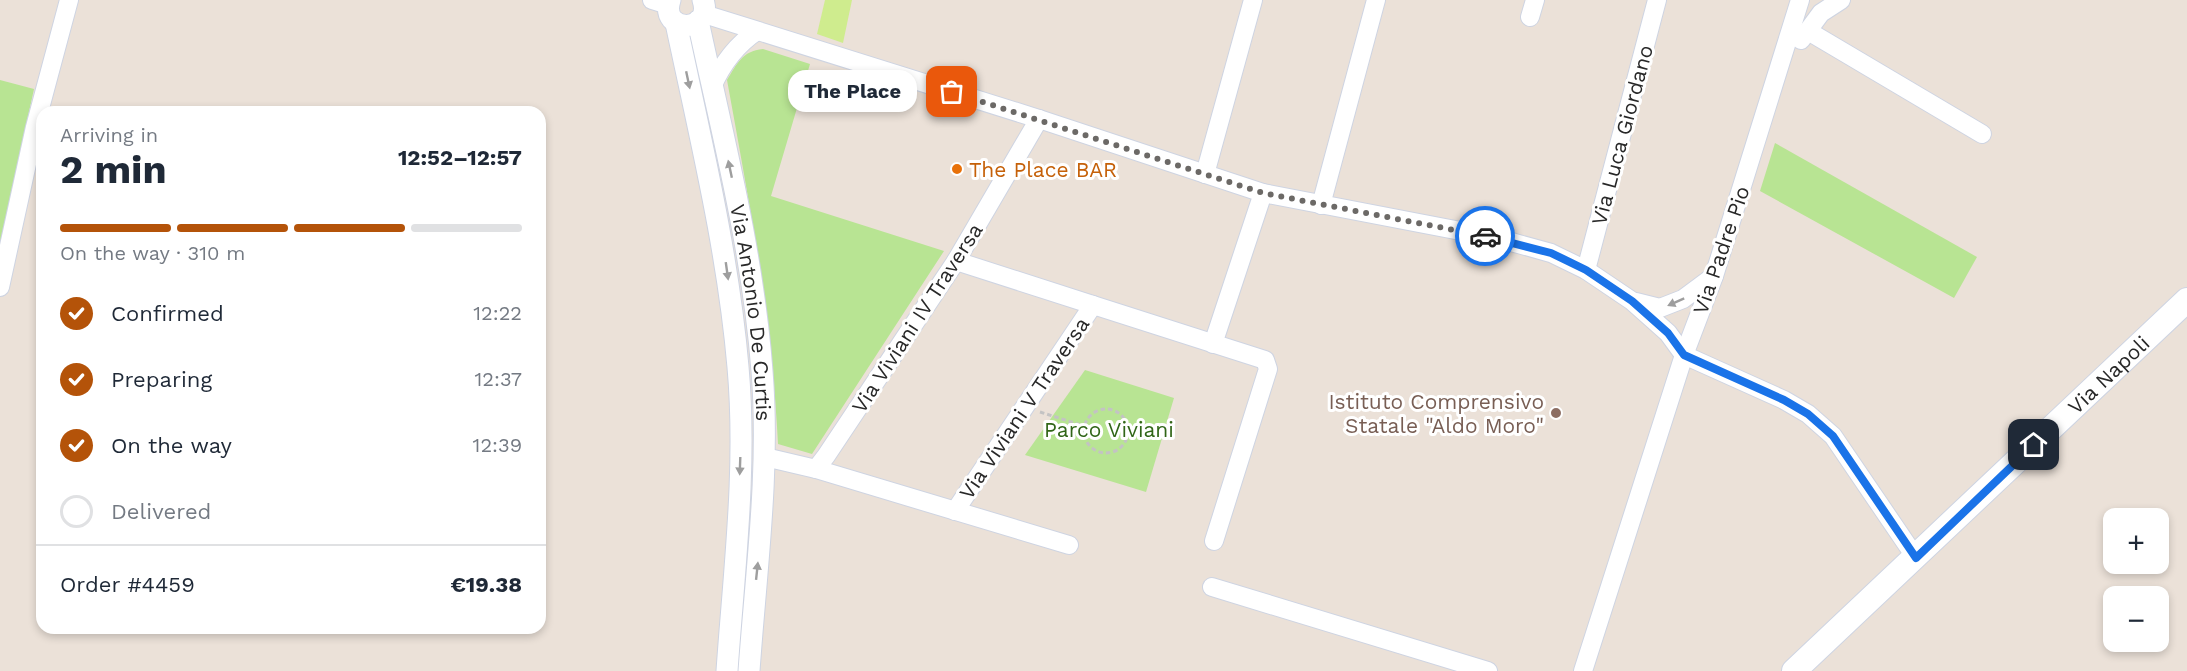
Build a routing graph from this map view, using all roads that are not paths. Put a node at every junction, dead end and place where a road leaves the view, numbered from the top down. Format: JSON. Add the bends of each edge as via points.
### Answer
{"nodes":[{"id":1,"x":69,"y":0,"type":"edge"},
{"id":2,"x":1253,"y":0,"type":"edge"},
{"id":3,"x":1376,"y":0,"type":"edge"},
{"id":4,"x":1657,"y":0,"type":"edge"},
{"id":5,"x":1800,"y":0,"type":"edge"},
{"id":6,"x":1841,"y":0,"type":"edge"},
{"id":7,"x":667,"y":7,"type":"edge"},
{"id":8,"x":702,"y":12,"type":"edge"},
{"id":9,"x":757,"y":31,"type":"junction"},
{"id":10,"x":1808,"y":31,"type":"junction"},
{"id":11,"x":1778,"y":74,"type":"junction"},
{"id":12,"x":712,"y":87,"type":"junction"},
{"id":13,"x":41,"y":106,"type":"edge"},
{"id":14,"x":1040,"y":119,"type":"junction"},
{"id":15,"x":36,"y":123,"type":"edge"},
{"id":16,"x":1982,"y":134,"type":"dead end"},
{"id":17,"x":1205,"y":174,"type":"junction"},
{"id":18,"x":1263,"y":193,"type":"junction"},
{"id":19,"x":1321,"y":205,"type":"junction"},
{"id":20,"x":956,"y":261,"type":"junction"},
{"id":21,"x":1586,"y":270,"type":"junction"},
{"id":22,"x":1714,"y":276,"type":"junction"},
{"id":23,"x":0,"y":287,"type":"edge"},
{"id":24,"x":2187,"y":300,"type":"edge"},
{"id":25,"x":1632,"y":301,"type":"junction"},
{"id":26,"x":1093,"y":305,"type":"junction"},
{"id":27,"x":1214,"y":344,"type":"junction"},
{"id":28,"x":1684,"y":355,"type":"junction"},
{"id":29,"x":765,"y":457,"type":"junction"},
{"id":30,"x":816,"y":469,"type":"junction"},
{"id":31,"x":955,"y":511,"type":"junction"},
{"id":32,"x":1214,"y":541,"type":"dead end"},
{"id":33,"x":1070,"y":545,"type":"dead end"},
{"id":34,"x":1916,"y":558,"type":"junction"},
{"id":35,"x":1212,"y":587,"type":"dead end"},
{"id":36,"x":731,"y":607,"type":"junction"},
{"id":37,"x":753,"y":609,"type":"junction"},
{"id":38,"x":727,"y":671,"type":"edge"},
{"id":39,"x":749,"y":671,"type":"edge"},
{"id":40,"x":1488,"y":671,"type":"edge"},
{"id":41,"x":1583,"y":671,"type":"edge"},
{"id":42,"x":1794,"y":671,"type":"edge"}],
"edges":[{"from":1,"to":13,"type":"street"},
{"from":2,"to":17,"type":"street"},
{"from":3,"to":19,"type":"street"},
{"from":4,"to":21,"type":"street","name":"Via Luca Giordano"},
{"from":5,"to":11,"type":"street","name":"Via Padre Pio"},
{"from":6,"to":10,"type":"street","via":[[1821,13]]},
{"from":7,"to":8,"type":"street","name":"Via Antonio De Curtis","via":[[688,26]]},
{"from":7,"to":36,"type":"street","name":"Via Antonio De Curtis","one_way":true,"via":[[722,239],[738,368],[741,448]]},
{"from":8,"to":9,"type":"street"},
{"from":8,"to":12,"type":"street","name":"Via Antonio De Curtis"},
{"from":9,"to":12,"type":"street","via":[[742,40]]},
{"from":9,"to":14,"type":"street"},
{"from":10,"to":11,"type":"street"},
{"from":10,"to":16,"type":"street"},
{"from":11,"to":22,"type":"street","name":"Via Padre Pio"},
{"from":29,"to":12,"type":"street","name":"Via Antonio De Curtis","one_way":true,"via":[[762,372],[750,264]]},
{"from":14,"to":17,"type":"street"},
{"from":14,"to":20,"type":"street","name":"Via Viviani IV Traversa"},
{"from":15,"to":23,"type":"street"},
{"from":17,"to":18,"type":"street"},
{"from":18,"to":19,"type":"street"},
{"from":18,"to":27,"type":"street"},
{"from":19,"to":21,"type":"street","via":[[1497,238],[1551,253]]},
{"from":20,"to":26,"type":"street","name":"Via Viviani V Traversa"},
{"from":20,"to":30,"type":"street","name":"Via Viviani IV Traversa"},
{"from":21,"to":25,"type":"street"},
{"from":22,"to":25,"type":"street","one_way":true,"via":[[1683,299],[1660,308]]},
{"from":22,"to":28,"type":"street","name":"Via Padre Pio"},
{"from":24,"to":34,"type":"main road","name":"Via Napoli"},
{"from":25,"to":28,"type":"street","via":[[1668,333]]},
{"from":26,"to":27,"type":"street","name":"Via Viviani V Traversa"},
{"from":26,"to":31,"type":"street","name":"Via Viviani V Traversa"},
{"from":27,"to":32,"type":"street","name":"Via Viviani V Traversa","via":[[1265,360],[1268,369]]},
{"from":28,"to":34,"type":"street","via":[[1808,414],[1833,436]]},
{"from":28,"to":41,"type":"street","name":"Via Padre Pio"},
{"from":29,"to":30,"type":"street"},
{"from":37,"to":29,"type":"street","name":"Via Antonio De Curtis","one_way":true},
{"from":30,"to":31,"type":"street"},
{"from":31,"to":33,"type":"street"},
{"from":34,"to":42,"type":"main road","name":"Via Napoli"},
{"from":35,"to":40,"type":"street"},
{"from":36,"to":37,"type":"street"},
{"from":36,"to":38,"type":"street","name":"Via Antonio De Curtis"},
{"from":37,"to":39,"type":"street","name":"Via Antonio De Curtis"}]}
